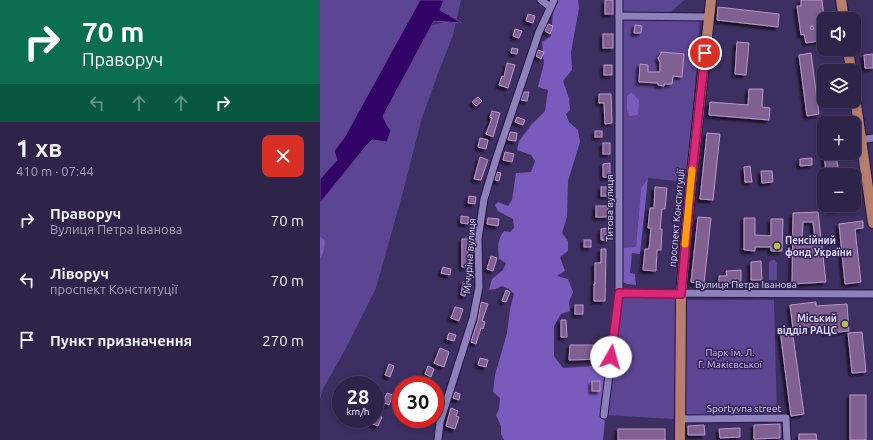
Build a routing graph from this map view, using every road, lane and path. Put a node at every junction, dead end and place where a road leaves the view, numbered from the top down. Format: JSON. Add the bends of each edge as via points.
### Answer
{"nodes":[{"id":1,"x":541,"y":0,"type":"edge"},
{"id":2,"x":554,"y":0,"type":"edge"},
{"id":3,"x":619,"y":0,"type":"edge"},
{"id":4,"x":710,"y":0,"type":"edge"},
{"id":5,"x":841,"y":0,"type":"edge"},
{"id":6,"x":550,"y":7,"type":"junction"},
{"id":7,"x":843,"y":12,"type":"edge"},
{"id":8,"x":619,"y":16,"type":"junction"},
{"id":9,"x":709,"y":17,"type":"junction"},
{"id":10,"x":873,"y":138,"type":"edge"},
{"id":11,"x":861,"y":140,"type":"joint"},
{"id":12,"x":872,"y":208,"type":"edge"},
{"id":13,"x":873,"y":223,"type":"edge"},
{"id":14,"x":619,"y":293,"type":"junction"},
{"id":15,"x":681,"y":294,"type":"junction"},
{"id":16,"x":873,"y":294,"type":"edge"},
{"id":17,"x":604,"y":415,"type":"dead end"},
{"id":18,"x":680,"y":419,"type":"junction"},
{"id":19,"x":438,"y":440,"type":"edge"},
{"id":20,"x":680,"y":440,"type":"edge"},
{"id":21,"x":787,"y":440,"type":"edge"}],
"edges":[{"from":1,"to":6,"type":"street"},
{"from":2,"to":6,"type":"street","name":"Мічуріна вулиця"},
{"from":3,"to":8,"type":"street","name":"Титова вулиця"},
{"from":4,"to":9,"type":"main road","name":"проспект Конституції"},
{"from":5,"to":7,"type":"main road"},
{"from":6,"to":19,"type":"street","name":"Мічуріна вулиця","via":[[496,156],[484,199],[478,239],[478,287],[473,318],[440,422]]},
{"from":8,"to":9,"type":"street"},
{"from":8,"to":14,"type":"street","name":"Титова вулиця"},
{"from":9,"to":15,"type":"main road","name":"проспект Конституції"},
{"from":10,"to":11,"type":"street"},
{"from":11,"to":12,"type":"main road"},
{"from":12,"to":13,"type":"main road"},
{"from":14,"to":15,"type":"street","name":"Вулиця Петра Іванова"},
{"from":14,"to":17,"type":"street","name":"Титова вулиця"},
{"from":15,"to":16,"type":"street","name":"Вулиця Петра Іванова"},
{"from":15,"to":18,"type":"main road","name":"проспект Конституції"},
{"from":18,"to":20,"type":"main road","name":"проспект Конституції"},
{"from":18,"to":21,"type":"street","name":"Sportyvna street","via":[[786,418]]}]}
